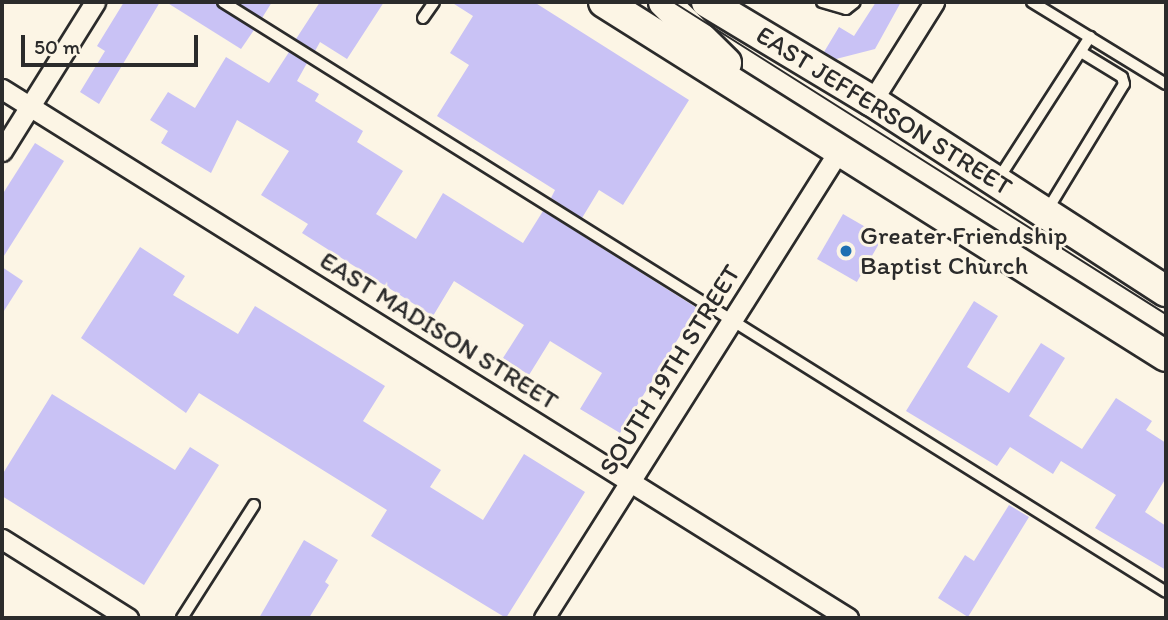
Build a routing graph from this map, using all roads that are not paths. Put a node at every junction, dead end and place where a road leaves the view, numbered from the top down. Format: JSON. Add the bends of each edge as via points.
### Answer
{"nodes":[{"id":1,"x":95,"y":2,"type":"edge"},
{"id":2,"x":223,"y":2,"type":"edge"},
{"id":3,"x":433,"y":2,"type":"edge"},
{"id":4,"x":604,"y":2,"type":"edge"},
{"id":5,"x":664,"y":2,"type":"edge"},
{"id":6,"x":707,"y":2,"type":"edge"},
{"id":7,"x":822,"y":2,"type":"edge"},
{"id":8,"x":855,"y":2,"type":"edge"},
{"id":9,"x":934,"y":2,"type":"edge"},
{"id":10,"x":1032,"y":2,"type":"edge"},
{"id":11,"x":423,"y":18,"type":"dead end"},
{"id":12,"x":1090,"y":37,"type":"junction"},
{"id":13,"x":1081,"y":52,"type":"junction"},
{"id":14,"x":1166,"y":85,"type":"edge"},
{"id":15,"x":2,"y":89,"type":"edge"},
{"id":16,"x":762,"y":99,"type":"junction"},
{"id":17,"x":872,"y":101,"type":"junction"},
{"id":18,"x":30,"y":106,"type":"junction"},
{"id":19,"x":840,"y":149,"type":"junction"},
{"id":20,"x":2,"y":152,"type":"edge"},
{"id":21,"x":996,"y":181,"type":"junction"},
{"id":22,"x":1046,"y":213,"type":"junction"},
{"id":23,"x":1166,"y":290,"type":"edge"},
{"id":24,"x":732,"y":320,"type":"junction"},
{"id":25,"x":1166,"y":356,"type":"edge"},
{"id":26,"x":630,"y":482,"type":"junction"},
{"id":27,"x":254,"y":505,"type":"dead end"},
{"id":28,"x":2,"y":539,"type":"edge"},
{"id":29,"x":1166,"y":592,"type":"edge"},
{"id":30,"x":128,"y":618,"type":"edge"},
{"id":31,"x":182,"y":618,"type":"edge"},
{"id":32,"x":544,"y":618,"type":"edge"},
{"id":33,"x":848,"y":618,"type":"edge"}],
"edges":[{"from":1,"to":18,"type":"street"},
{"from":2,"to":24,"type":"lane"},
{"from":3,"to":11,"type":"lane"},
{"from":4,"to":16,"type":"main road","name":"EAST JEFFERSON STREET"},
{"from":5,"to":16,"type":"main road","name":"EAST JEFFERSON STREET"},
{"from":6,"to":17,"type":"main road","name":"EAST JEFFERSON STREET"},
{"from":7,"to":8,"type":"lane","via":[[846,9]]},
{"from":9,"to":17,"type":"street"},
{"from":10,"to":12,"type":"lane"},
{"from":12,"to":13,"type":"lane"},
{"from":12,"to":14,"type":"lane"},
{"from":13,"to":21,"type":"lane"},
{"from":13,"to":22,"type":"lane","via":[[1122,77],[1124,84]]},
{"from":15,"to":18,"type":"street","name":"EAST MADISON STREET"},
{"from":16,"to":19,"type":"main road","name":"EAST JEFFERSON STREET"},
{"from":17,"to":21,"type":"main road","name":"EAST JEFFERSON STREET"},
{"from":18,"to":20,"type":"street"},
{"from":18,"to":26,"type":"street","name":"EAST MADISON STREET"},
{"from":19,"to":24,"type":"street","name":"SOUTH 19TH STREET"},
{"from":19,"to":25,"type":"main road","name":"EAST JEFFERSON STREET"},
{"from":21,"to":22,"type":"main road","name":"EAST JEFFERSON STREET"},
{"from":22,"to":23,"type":"main road","name":"EAST JEFFERSON STREET"},
{"from":24,"to":26,"type":"street","name":"SOUTH 19TH STREET"},
{"from":24,"to":29,"type":"lane"},
{"from":26,"to":32,"type":"street","name":"SOUTH 19TH STREET"},
{"from":26,"to":33,"type":"street","name":"EAST MADISON STREET"},
{"from":27,"to":31,"type":"lane"},
{"from":28,"to":30,"type":"street"}]}
